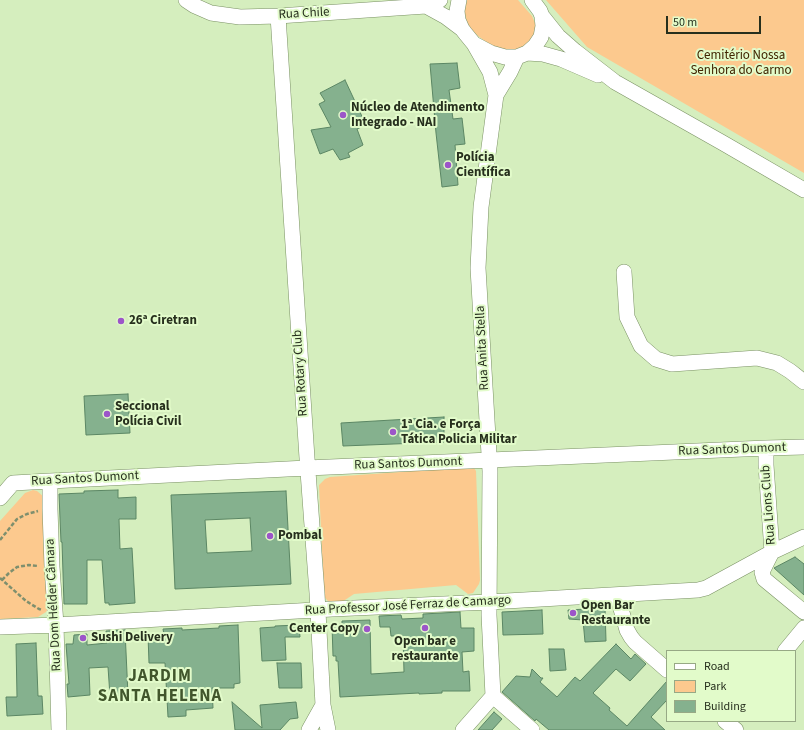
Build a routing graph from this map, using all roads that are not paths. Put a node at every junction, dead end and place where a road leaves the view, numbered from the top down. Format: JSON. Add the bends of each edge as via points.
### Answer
{"nodes":[{"id":1,"x":186,"y":0,"type":"edge"},
{"id":2,"x":440,"y":0,"type":"edge"},
{"id":3,"x":459,"y":0,"type":"edge"},
{"id":4,"x":532,"y":0,"type":"edge"},
{"id":5,"x":426,"y":6,"type":"junction"},
{"id":6,"x":278,"y":16,"type":"junction"},
{"id":7,"x":542,"y":16,"type":"junction"},
{"id":8,"x":462,"y":29,"type":"junction"},
{"id":9,"x":474,"y":44,"type":"junction"},
{"id":10,"x":522,"y":55,"type":"junction"},
{"id":11,"x":615,"y":82,"type":"junction"},
{"id":12,"x":496,"y":95,"type":"junction"},
{"id":13,"x":804,"y":190,"type":"edge"},
{"id":14,"x":624,"y":272,"type":"dead end"},
{"id":15,"x":804,"y":382,"type":"edge"},
{"id":16,"x":804,"y":447,"type":"edge"},
{"id":17,"x":766,"y":448,"type":"junction"},
{"id":18,"x":489,"y":460,"type":"junction"},
{"id":19,"x":308,"y":468,"type":"junction"},
{"id":20,"x":50,"y":481,"type":"junction"},
{"id":21,"x":6,"y":484,"type":"edge"},
{"id":22,"x":0,"y":498,"type":"edge"},
{"id":23,"x":804,"y":537,"type":"edge"},
{"id":24,"x":772,"y":552,"type":"junction"},
{"id":25,"x":617,"y":595,"type":"junction"},
{"id":26,"x":489,"y":602,"type":"junction"},
{"id":27,"x":318,"y":610,"type":"junction"},
{"id":28,"x":804,"y":612,"type":"edge"},
{"id":29,"x":55,"y":618,"type":"junction"},
{"id":30,"x":0,"y":627,"type":"edge"},
{"id":31,"x":804,"y":628,"type":"edge"},
{"id":32,"x":786,"y":650,"type":"edge"},
{"id":33,"x":666,"y":669,"type":"edge"},
{"id":34,"x":493,"y":696,"type":"junction"},
{"id":35,"x":323,"y":705,"type":"junction"},
{"id":36,"x":59,"y":730,"type":"edge"},
{"id":37,"x":310,"y":730,"type":"edge"},
{"id":38,"x":328,"y":730,"type":"edge"},
{"id":39,"x":463,"y":730,"type":"edge"},
{"id":40,"x":532,"y":730,"type":"edge"}],
"edges":[{"from":1,"to":6,"type":"street","name":"Rua Chile","via":[[211,13],[240,17]]},
{"from":2,"to":5,"type":"street"},
{"from":3,"to":8,"type":"street","via":[[458,20]]},
{"from":4,"to":7,"type":"street"},
{"from":5,"to":6,"type":"street","name":"Rua Chile"},
{"from":5,"to":8,"type":"street"},
{"from":6,"to":19,"type":"street","name":"Rua Rotary Club"},
{"from":7,"to":10,"type":"street","via":[[541,37],[535,46]]},
{"from":7,"to":11,"type":"street","via":[[558,36]]},
{"from":8,"to":9,"type":"street"},
{"from":9,"to":10,"type":"street","via":[[505,57]]},
{"from":9,"to":12,"type":"street","via":[[490,72]]},
{"from":10,"to":11,"type":"street","via":[[543,54],[561,59]]},
{"from":10,"to":12,"type":"street"},
{"from":11,"to":13,"type":"street"},
{"from":12,"to":18,"type":"street","name":"Rua Anita Stella","via":[[481,207],[478,268]]},
{"from":14,"to":15,"type":"street","via":[[627,317],[641,346],[656,359],[672,364],[756,358],[777,363]]},
{"from":16,"to":17,"type":"street","name":"Rua Santos Dumont"},
{"from":17,"to":18,"type":"street","name":"Rua Santos Dumont"},
{"from":17,"to":24,"type":"street","name":"Rua Lions Club"},
{"from":18,"to":19,"type":"street","name":"Rua Santos Dumont"},
{"from":18,"to":26,"type":"street","name":"Rua Anita Stella"},
{"from":19,"to":20,"type":"street","name":"Rua Santos Dumont"},
{"from":19,"to":27,"type":"street","name":"Rua Rotary Club"},
{"from":20,"to":21,"type":"street","name":"Rua Santos Dumont"},
{"from":20,"to":29,"type":"street","name":"Rua Dom Hélder Câmara"},
{"from":21,"to":22,"type":"street","name":"Rua Santos Dumont"},
{"from":23,"to":24,"type":"street","name":"Rua Professor José Ferraz de Camargo"},
{"from":24,"to":25,"type":"street","name":"Rua Professor José Ferraz de Camargo","via":[[706,588]]},
{"from":24,"to":28,"type":"street","name":"Rua Lions Club","via":[[762,572],[764,579]]},
{"from":25,"to":26,"type":"street","name":"Rua Professor José Ferraz de Camargo"},
{"from":25,"to":33,"type":"street","via":[[627,630],[635,642]]},
{"from":26,"to":27,"type":"street","name":"Rua Professor José Ferraz de Camargo"},
{"from":26,"to":34,"type":"street","name":"Rua Anita Stella"},
{"from":27,"to":29,"type":"street","name":"Rua Professor José Ferraz de Camargo"},
{"from":27,"to":35,"type":"street","name":"Rua Rotary Club"},
{"from":29,"to":30,"type":"street","name":"Rua Professor José Ferraz de Camargo"},
{"from":29,"to":36,"type":"street","name":"Rua Dom Hélder Câmara"},
{"from":31,"to":32,"type":"street"},
{"from":34,"to":39,"type":"street"},
{"from":34,"to":40,"type":"street"},
{"from":35,"to":37,"type":"street"},
{"from":35,"to":38,"type":"street","name":"Rua Rotary Club"}]}
